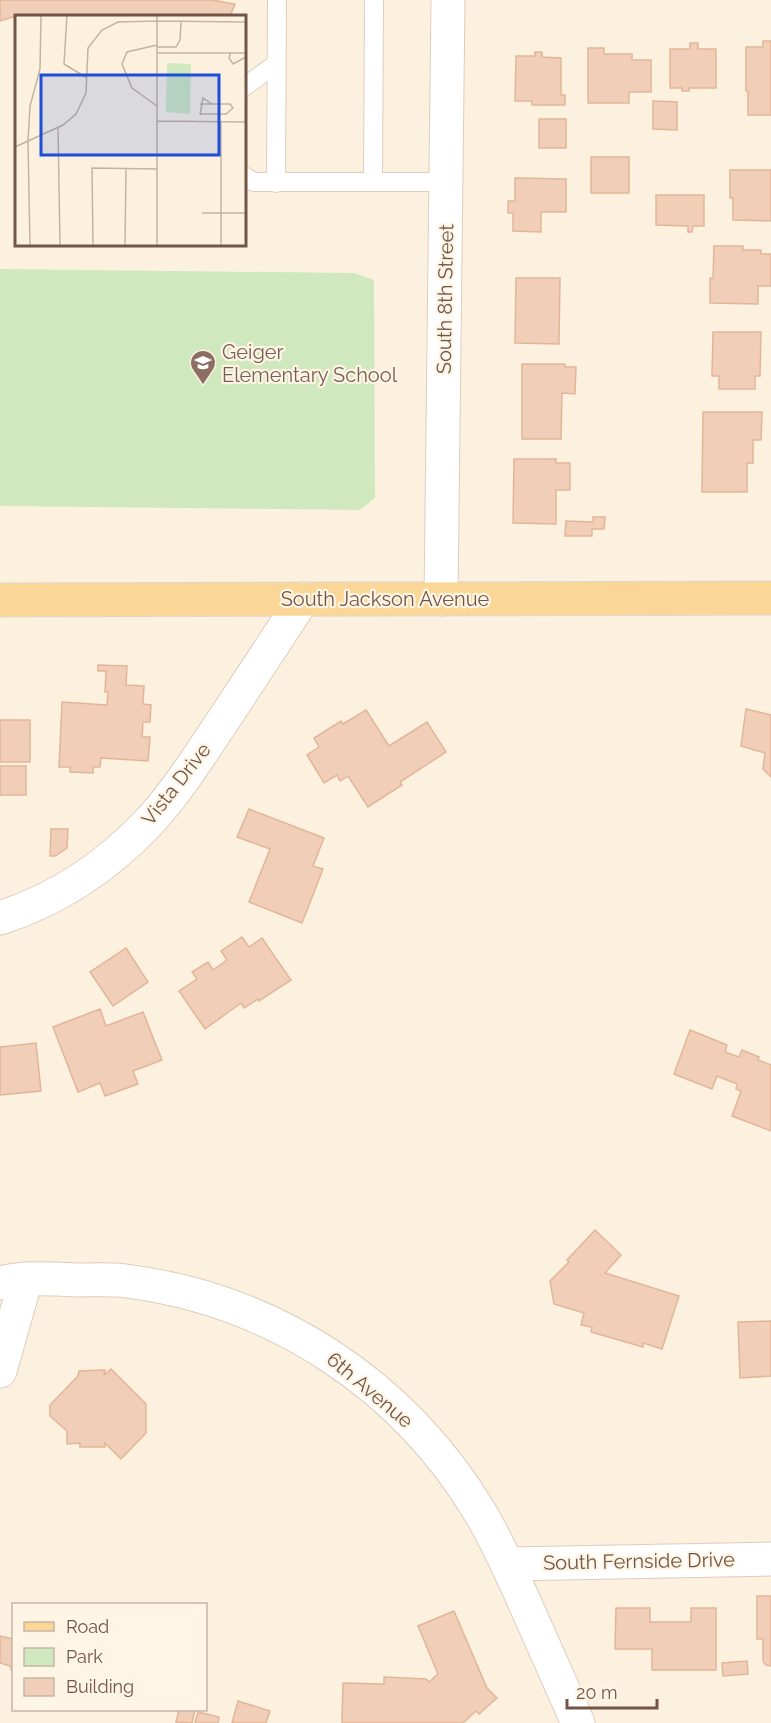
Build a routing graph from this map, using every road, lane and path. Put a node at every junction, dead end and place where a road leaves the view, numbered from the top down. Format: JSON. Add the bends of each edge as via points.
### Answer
{"nodes":[{"id":1,"x":277,"y":0,"type":"edge"},
{"id":2,"x":374,"y":0,"type":"edge"},
{"id":3,"x":448,"y":0,"type":"edge"},
{"id":4,"x":276,"y":64,"type":"junction"},
{"id":5,"x":246,"y":86,"type":"edge"},
{"id":6,"x":246,"y":177,"type":"edge"},
{"id":7,"x":373,"y":182,"type":"junction"},
{"id":8,"x":446,"y":182,"type":"junction"},
{"id":9,"x":276,"y":183,"type":"junction"},
{"id":10,"x":441,"y":598,"type":"junction"},
{"id":11,"x":771,"y":598,"type":"edge"},
{"id":12,"x":303,"y":599,"type":"junction"},
{"id":13,"x":0,"y":600,"type":"edge"},
{"id":14,"x":0,"y":918,"type":"edge"},
{"id":15,"x":13,"y":1281,"type":"edge"},
{"id":16,"x":0,"y":1371,"type":"edge"},
{"id":17,"x":771,"y":1559,"type":"edge"},
{"id":18,"x":507,"y":1564,"type":"junction"},
{"id":19,"x":578,"y":1723,"type":"edge"}],
"edges":[{"from":1,"to":4,"type":"lane"},
{"from":2,"to":7,"type":"lane"},
{"from":3,"to":8,"type":"street","name":"South 8th Street"},
{"from":4,"to":5,"type":"lane"},
{"from":4,"to":9,"type":"lane"},
{"from":6,"to":9,"type":"lane","via":[[254,182]]},
{"from":7,"to":8,"type":"lane"},
{"from":7,"to":9,"type":"lane"},
{"from":8,"to":10,"type":"street","name":"South 8th Street"},
{"from":10,"to":11,"type":"main road","name":"South Jackson Avenue"},
{"from":10,"to":12,"type":"main road","name":"South Jackson Avenue"},
{"from":12,"to":13,"type":"main road","name":"South Jackson Avenue"},
{"from":12,"to":14,"type":"street","name":"Vista Drive","via":[[193,767],[149,822],[99,866],[60,892]]},
{"from":15,"to":16,"type":"street"},
{"from":15,"to":18,"type":"street","name":"6th Avenue","via":[[124,1280],[174,1289],[222,1302],[276,1324],[320,1349],[374,1388],[411,1422],[454,1473],[482,1515]]},
{"from":17,"to":18,"type":"street","name":"South Fernside Drive"},
{"from":18,"to":19,"type":"street","name":"6th Avenue"}]}
